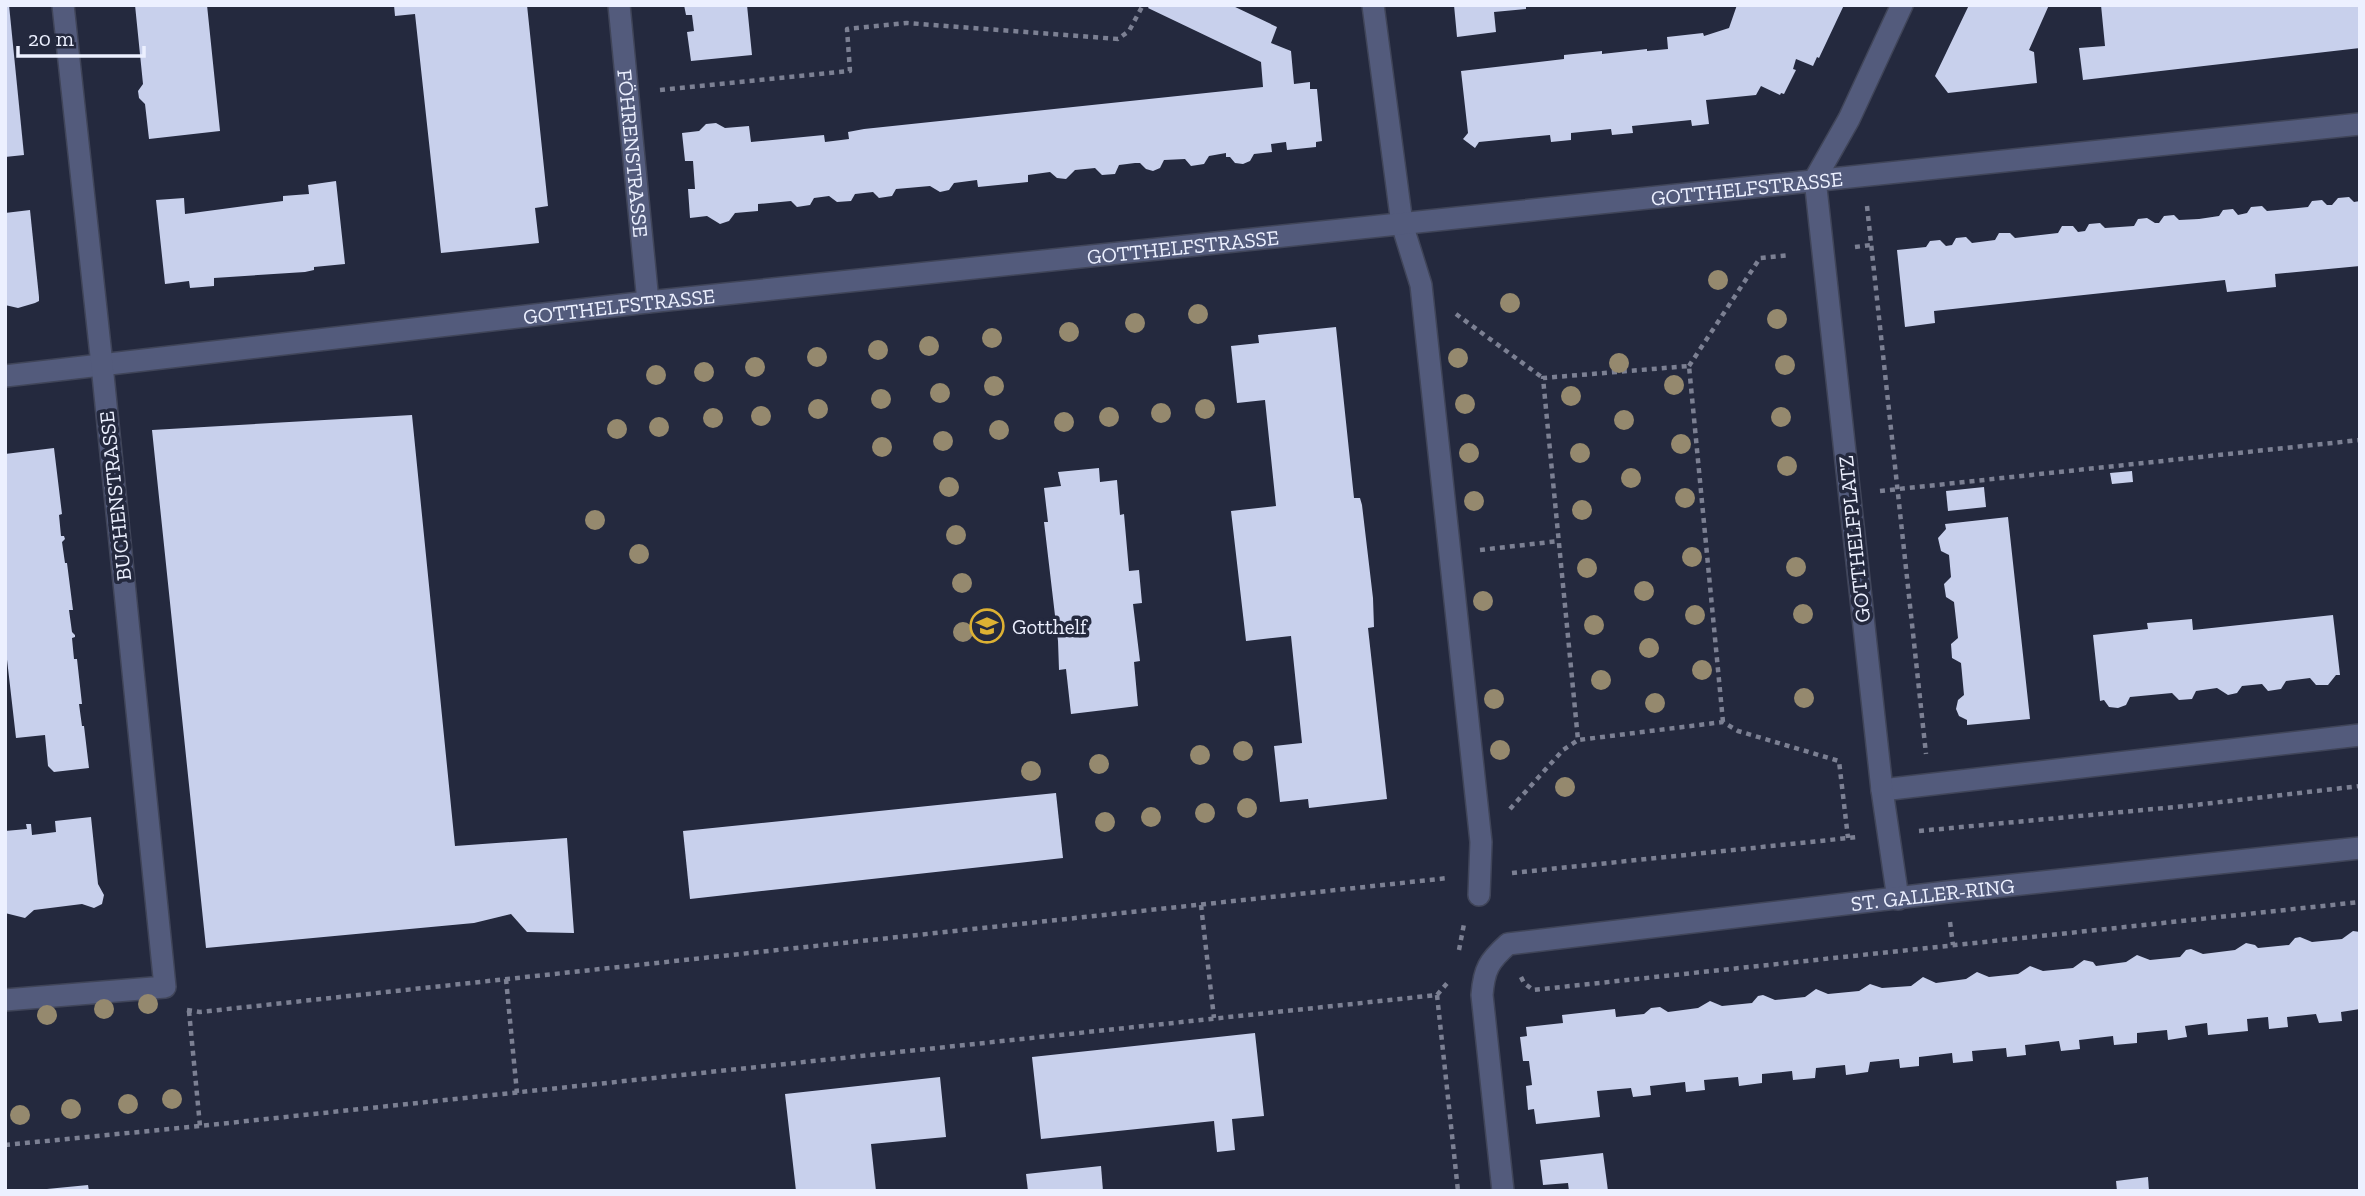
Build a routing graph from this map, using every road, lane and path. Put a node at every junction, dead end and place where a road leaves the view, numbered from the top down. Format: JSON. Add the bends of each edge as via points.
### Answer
{"nodes":[{"id":1,"x":63,"y":5,"type":"edge"},
{"id":2,"x":619,"y":5,"type":"edge"},
{"id":3,"x":1143,"y":5,"type":"edge"},
{"id":4,"x":1373,"y":5,"type":"edge"},
{"id":5,"x":1902,"y":5,"type":"edge"},
{"id":6,"x":628,"y":94,"type":"junction"},
{"id":7,"x":2360,"y":124,"type":"edge"},
{"id":8,"x":1864,"y":174,"type":"junction"},
{"id":9,"x":1815,"y":179,"type":"junction"},
{"id":10,"x":1402,"y":224,"type":"junction"},
{"id":11,"x":1871,"y":246,"type":"junction"},
{"id":12,"x":1822,"y":251,"type":"junction"},
{"id":13,"x":1421,"y":288,"type":"junction"},
{"id":14,"x":648,"y":302,"type":"junction"},
{"id":15,"x":102,"y":365,"type":"junction"},
{"id":16,"x":1689,"y":366,"type":"junction"},
{"id":17,"x":5,"y":376,"type":"edge"},
{"id":18,"x":1543,"y":378,"type":"junction"},
{"id":19,"x":2360,"y":440,"type":"edge"},
{"id":20,"x":1898,"y":489,"type":"junction"},
{"id":21,"x":1848,"y":494,"type":"junction"},
{"id":22,"x":1559,"y":541,"type":"junction"},
{"id":23,"x":1450,"y":554,"type":"junction"},
{"id":24,"x":1723,"y":722,"type":"junction"},
{"id":25,"x":2360,"y":735,"type":"edge"},
{"id":26,"x":1578,"y":740,"type":"junction"},
{"id":27,"x":1930,"y":784,"type":"junction"},
{"id":28,"x":1882,"y":789,"type":"junction"},
{"id":29,"x":1848,"y":838,"type":"dead end"},
{"id":30,"x":1481,"y":842,"type":"junction"},
{"id":31,"x":2360,"y":848,"type":"edge"},
{"id":32,"x":1479,"y":895,"type":"junction"},
{"id":33,"x":1898,"y":899,"type":"junction"},
{"id":34,"x":2360,"y":902,"type":"edge"},
{"id":35,"x":1201,"y":904,"type":"junction"},
{"id":36,"x":1508,"y":944,"type":"junction"},
{"id":37,"x":1457,"y":961,"type":"dead end"},
{"id":38,"x":1454,"y":973,"type":"dead end"},
{"id":39,"x":506,"y":979,"type":"junction"},
{"id":40,"x":165,"y":987,"type":"junction"},
{"id":41,"x":1437,"y":995,"type":"junction"},
{"id":42,"x":5,"y":1000,"type":"edge"},
{"id":43,"x":189,"y":1011,"type":"junction"},
{"id":44,"x":1214,"y":1018,"type":"junction"},
{"id":45,"x":517,"y":1093,"type":"junction"},
{"id":46,"x":200,"y":1126,"type":"junction"},
{"id":47,"x":5,"y":1144,"type":"edge"},
{"id":48,"x":1458,"y":1191,"type":"edge"},
{"id":49,"x":1503,"y":1191,"type":"edge"}],
"edges":[{"from":1,"to":15,"type":"street","name":"BUCHENSTRASSE"},
{"from":2,"to":6,"type":"street","name":"FÖHRENSTRASSE"},
{"from":3,"to":6,"type":"path","via":[[1129,31],[1118,39],[907,23],[847,29],[850,71]]},
{"from":4,"to":10,"type":"street"},
{"from":5,"to":9,"type":"street","via":[[1849,119]]},
{"from":6,"to":14,"type":"street","name":"FÖHRENSTRASSE"},
{"from":7,"to":8,"type":"street","name":"GOTTHELFSTRASSE"},
{"from":8,"to":9,"type":"street","name":"GOTTHELFSTRASSE"},
{"from":8,"to":11,"type":"path"},
{"from":9,"to":10,"type":"street","name":"GOTTHELFSTRASSE"},
{"from":9,"to":12,"type":"street","name":"GOTTHELFPLATZ"},
{"from":10,"to":13,"type":"street"},
{"from":10,"to":14,"type":"street","name":"GOTTHELFSTRASSE"},
{"from":11,"to":12,"type":"path"},
{"from":11,"to":20,"type":"path"},
{"from":12,"to":16,"type":"path","via":[[1760,258]]},
{"from":12,"to":21,"type":"street","name":"GOTTHELFPLATZ"},
{"from":13,"to":18,"type":"path"},
{"from":13,"to":23,"type":"street"},
{"from":14,"to":15,"type":"street","name":"GOTTHELFSTRASSE"},
{"from":15,"to":17,"type":"street","name":"GOTTHELFSTRASSE"},
{"from":15,"to":40,"type":"street","name":"BUCHENSTRASSE"},
{"from":16,"to":18,"type":"path"},
{"from":16,"to":24,"type":"path"},
{"from":18,"to":22,"type":"path"},
{"from":19,"to":20,"type":"path"},
{"from":20,"to":21,"type":"path"},
{"from":20,"to":27,"type":"path"},
{"from":21,"to":28,"type":"street","name":"GOTTHELFPLATZ"},
{"from":22,"to":23,"type":"path"},
{"from":22,"to":26,"type":"path"},
{"from":23,"to":30,"type":"street"},
{"from":24,"to":26,"type":"path"},
{"from":24,"to":29,"type":"path","via":[[1738,731],[1839,761]]},
{"from":25,"to":27,"type":"street"},
{"from":26,"to":30,"type":"path","via":[[1563,750]]},
{"from":27,"to":28,"type":"street"},
{"from":28,"to":33,"type":"street","name":"GOTTHELFPLATZ"},
{"from":30,"to":32,"type":"street"},
{"from":31,"to":33,"type":"street","name":"ST. GALLER-RING"},
{"from":32,"to":35,"type":"path","via":[[1472,884],[1454,877]]},
{"from":32,"to":37,"type":"path","via":[[1464,923]]},
{"from":33,"to":36,"type":"street","name":"ST. GALLER-RING"},
{"from":34,"to":36,"type":"path","via":[[1533,990],[1524,983]]},
{"from":35,"to":39,"type":"path"},
{"from":35,"to":44,"type":"path"},
{"from":36,"to":49,"type":"street","via":[[1492,958],[1483,975],[1482,995]]},
{"from":38,"to":41,"type":"path"},
{"from":39,"to":43,"type":"path"},
{"from":39,"to":45,"type":"path"},
{"from":40,"to":42,"type":"street"},
{"from":40,"to":43,"type":"path"},
{"from":41,"to":44,"type":"path"},
{"from":41,"to":48,"type":"path"},
{"from":43,"to":46,"type":"path"},
{"from":44,"to":45,"type":"path"},
{"from":45,"to":46,"type":"path"},
{"from":46,"to":47,"type":"path"}]}
